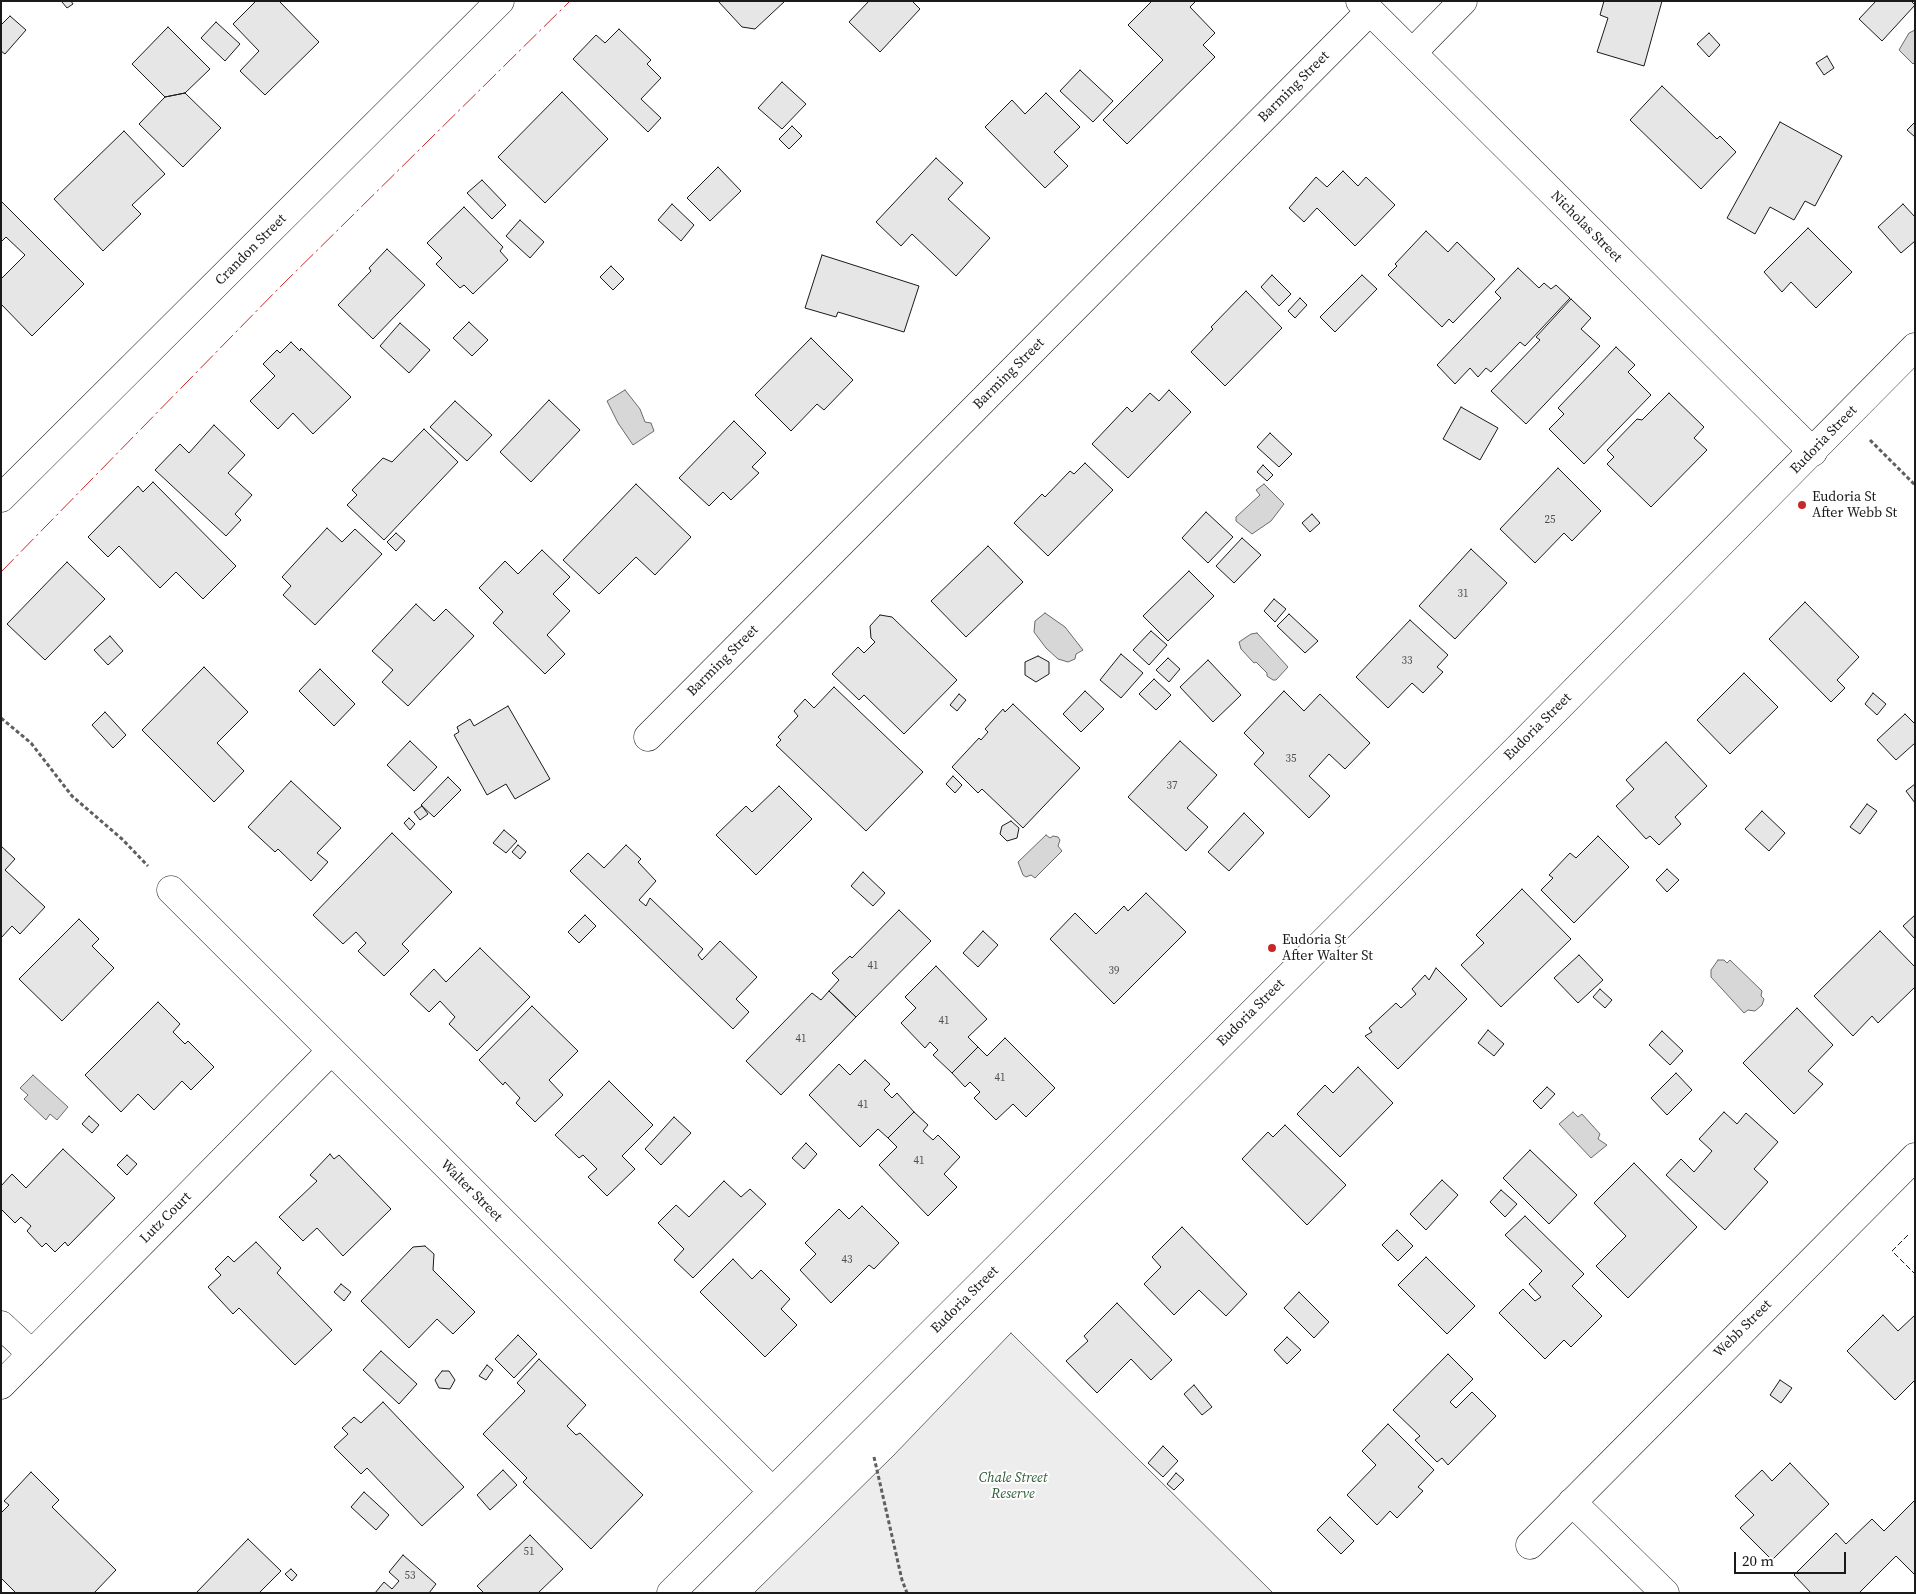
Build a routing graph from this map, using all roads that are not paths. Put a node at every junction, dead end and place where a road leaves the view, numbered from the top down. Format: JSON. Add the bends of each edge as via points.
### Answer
{"nodes":[{"id":1,"x":500,"y":1,"type":"edge"},
{"id":2,"x":1463,"y":1,"type":"edge"},
{"id":3,"x":1365,"y":6,"type":"edge"},
{"id":4,"x":1412,"y":53,"type":"junction"},
{"id":5,"x":1915,"y":347,"type":"edge"},
{"id":6,"x":1813,"y":452,"type":"junction"},
{"id":7,"x":1,"y":498,"type":"edge"},
{"id":8,"x":648,"y":737,"type":"dead end"},
{"id":9,"x":171,"y":890,"type":"road end"},
{"id":10,"x":331,"y":1052,"type":"junction"},
{"id":11,"x":1915,"y":1157,"type":"edge"},
{"id":12,"x":1,"y":1325,"type":"edge"},
{"id":13,"x":32,"y":1354,"type":"junction"},
{"id":14,"x":1,"y":1385,"type":"edge"},
{"id":15,"x":772,"y":1491,"type":"junction"},
{"id":16,"x":1572,"y":1502,"type":"junction"},
{"id":17,"x":1530,"y":1545,"type":"dead end"},
{"id":18,"x":671,"y":1593,"type":"edge"},
{"id":19,"x":1665,"y":1593,"type":"edge"}],
"edges":[{"from":1,"to":7,"type":"street","name":"Crandon Street"},
{"from":2,"to":4,"type":"street"},
{"from":3,"to":4,"type":"street","name":"Nicholas Street"},
{"from":3,"to":8,"type":"street","name":"Barming Street"},
{"from":4,"to":6,"type":"street","name":"Nicholas Street"},
{"from":5,"to":6,"type":"street","name":"Eudoria Street"},
{"from":6,"to":15,"type":"street","name":"Eudoria Street"},
{"from":9,"to":10,"type":"street","name":"Walter Street"},
{"from":10,"to":13,"type":"street","name":"Lutz Court"},
{"from":10,"to":15,"type":"street","name":"Walter Street"},
{"from":11,"to":16,"type":"street","name":"Webb Street"},
{"from":12,"to":13,"type":"street"},
{"from":13,"to":14,"type":"street","name":"Lutz Court"},
{"from":15,"to":18,"type":"street","name":"Eudoria Street"},
{"from":16,"to":17,"type":"street","name":"Webb Street"},
{"from":16,"to":19,"type":"street"}]}
